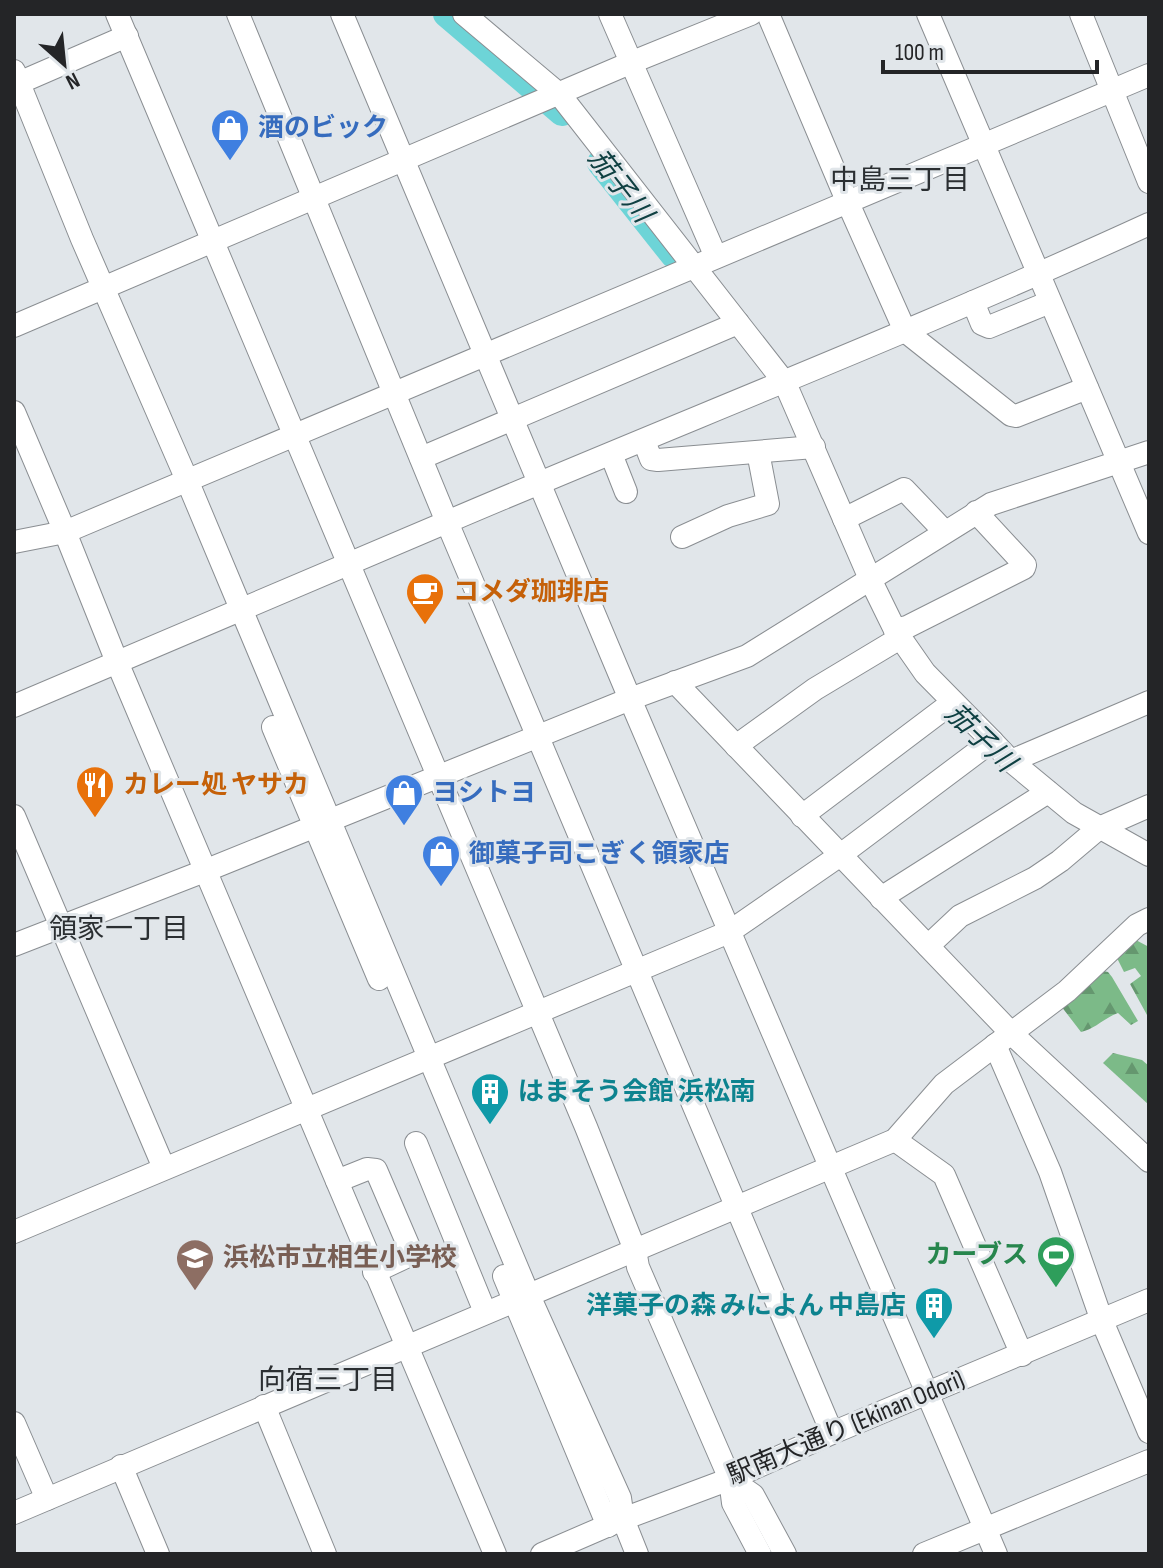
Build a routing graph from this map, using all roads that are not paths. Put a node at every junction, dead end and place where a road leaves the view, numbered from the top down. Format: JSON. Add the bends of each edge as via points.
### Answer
{"nodes":[{"id":1,"x":117,"y":14,"type":"edge"},
{"id":2,"x":238,"y":14,"type":"edge"},
{"id":3,"x":342,"y":14,"type":"edge"},
{"id":4,"x":464,"y":14,"type":"edge"},
{"id":5,"x":610,"y":14,"type":"edge"},
{"id":6,"x":751,"y":14,"type":"edge"},
{"id":7,"x":768,"y":14,"type":"edge"},
{"id":8,"x":928,"y":14,"type":"edge"},
{"id":9,"x":1081,"y":14,"type":"edge"},
{"id":10,"x":127,"y":36,"type":"junction"},
{"id":11,"x":630,"y":63,"type":"junction"},
{"id":12,"x":1149,"y":75,"type":"edge"},
{"id":13,"x":16,"y":81,"type":"edge"},
{"id":14,"x":1114,"y":89,"type":"junction"},
{"id":15,"x":560,"y":95,"type":"junction"},
{"id":16,"x":14,"y":110,"type":"edge"},
{"id":17,"x":983,"y":145,"type":"junction"},
{"id":18,"x":404,"y":161,"type":"junction"},
{"id":19,"x":1149,"y":182,"type":"edge"},
{"id":20,"x":315,"y":199,"type":"junction"},
{"id":21,"x":848,"y":203,"type":"junction"},
{"id":22,"x":1149,"y":224,"type":"edge"},
{"id":23,"x":211,"y":241,"type":"junction"},
{"id":24,"x":716,"y":257,"type":"junction"},
{"id":25,"x":695,"y":266,"type":"junction"},
{"id":26,"x":1039,"y":274,"type":"junction"},
{"id":27,"x":98,"y":292,"type":"junction"},
{"id":28,"x":973,"y":302,"type":"junction"},
{"id":29,"x":1050,"y":302,"type":"junction"},
{"id":30,"x":738,"y":323,"type":"junction"},
{"id":31,"x":14,"y":326,"type":"edge"},
{"id":32,"x":905,"y":331,"type":"junction"},
{"id":33,"x":485,"y":356,"type":"junction"},
{"id":34,"x":785,"y":383,"type":"junction"},
{"id":35,"x":1087,"y":388,"type":"junction"},
{"id":36,"x":395,"y":395,"type":"junction"},
{"id":37,"x":14,"y":412,"type":"edge"},
{"id":38,"x":513,"y":420,"type":"junction"},
{"id":39,"x":296,"y":434,"type":"junction"},
{"id":40,"x":644,"y":441,"type":"junction"},
{"id":41,"x":814,"y":447,"type":"junction"},
{"id":42,"x":758,"y":452,"type":"junction"},
{"id":43,"x":1149,"y":452,"type":"edge"},
{"id":44,"x":611,"y":454,"type":"junction"},
{"id":45,"x":421,"y":458,"type":"junction"},
{"id":46,"x":1119,"y":462,"type":"junction"},
{"id":47,"x":25,"y":463,"type":"edge"},
{"id":48,"x":180,"y":483,"type":"junction"},
{"id":49,"x":540,"y":483,"type":"junction"},
{"id":50,"x":626,"y":492,"type":"dead end"},
{"id":51,"x":976,"y":512,"type":"junction"},
{"id":52,"x":844,"y":519,"type":"junction"},
{"id":53,"x":447,"y":522,"type":"junction"},
{"id":54,"x":944,"y":531,"type":"junction"},
{"id":55,"x":65,"y":532,"type":"junction"},
{"id":56,"x":1149,"y":533,"type":"edge"},
{"id":57,"x":682,"y":537,"type":"dead end"},
{"id":58,"x":14,"y":542,"type":"edge"},
{"id":59,"x":350,"y":564,"type":"junction"},
{"id":60,"x":867,"y":583,"type":"junction"},
{"id":61,"x":234,"y":612,"type":"junction"},
{"id":62,"x":896,"y":638,"type":"junction"},
{"id":63,"x":117,"y":662,"type":"junction"},
{"id":64,"x":675,"y":682,"type":"junction"},
{"id":65,"x":630,"y":699,"type":"junction"},
{"id":66,"x":1149,"y":702,"type":"edge"},
{"id":67,"x":949,"y":705,"type":"junction"},
{"id":68,"x":14,"y":706,"type":"edge"},
{"id":69,"x":537,"y":736,"type":"junction"},
{"id":70,"x":987,"y":744,"type":"junction"},
{"id":71,"x":736,"y":746,"type":"junction"},
{"id":72,"x":1011,"y":761,"type":"junction"},
{"id":73,"x":438,"y":777,"type":"junction"},
{"id":74,"x":1043,"y":795,"type":"junction"},
{"id":75,"x":1149,"y":806,"type":"edge"},
{"id":76,"x":14,"y":816,"type":"edge"},
{"id":77,"x":802,"y":816,"type":"junction"},
{"id":78,"x":322,"y":823,"type":"junction"},
{"id":79,"x":1095,"y":832,"type":"junction"},
{"id":80,"x":1149,"y":855,"type":"edge"},
{"id":81,"x":839,"y":856,"type":"junction"},
{"id":82,"x":207,"y":870,"type":"junction"},
{"id":83,"x":881,"y":898,"type":"junction"},
{"id":84,"x":1149,"y":919,"type":"edge"},
{"id":85,"x":63,"y":926,"type":"junction"},
{"id":86,"x":729,"y":932,"type":"junction"},
{"id":87,"x":14,"y":945,"type":"edge"},
{"id":88,"x":928,"y":946,"type":"junction"},
{"id":89,"x":637,"y":972,"type":"junction"},
{"id":90,"x":536,"y":1014,"type":"junction"},
{"id":91,"x":1003,"y":1040,"type":"junction"},
{"id":92,"x":422,"y":1061,"type":"junction"},
{"id":93,"x":306,"y":1109,"type":"junction"},
{"id":94,"x":895,"y":1140,"type":"junction"},
{"id":95,"x":416,"y":1143,"type":"dead end"},
{"id":96,"x":1149,"y":1161,"type":"edge"},
{"id":97,"x":164,"y":1168,"type":"junction"},
{"id":98,"x":830,"y":1168,"type":"junction"},
{"id":99,"x":337,"y":1181,"type":"junction"},
{"id":100,"x":737,"y":1207,"type":"junction"},
{"id":101,"x":16,"y":1225,"type":"edge"},
{"id":102,"x":635,"y":1250,"type":"junction"},
{"id":103,"x":374,"y":1272,"type":"junction"},
{"id":104,"x":522,"y":1297,"type":"junction"},
{"id":105,"x":1149,"y":1300,"type":"edge"},
{"id":106,"x":485,"y":1312,"type":"junction"},
{"id":107,"x":1102,"y":1321,"type":"junction"},
{"id":108,"x":405,"y":1345,"type":"junction"},
{"id":109,"x":1022,"y":1355,"type":"junction"},
{"id":110,"x":927,"y":1394,"type":"junction"},
{"id":111,"x":264,"y":1406,"type":"junction"},
{"id":112,"x":14,"y":1423,"type":"edge"},
{"id":113,"x":1149,"y":1432,"type":"edge"},
{"id":114,"x":832,"y":1433,"type":"junction"},
{"id":115,"x":1149,"y":1461,"type":"edge"},
{"id":116,"x":121,"y":1466,"type":"junction"},
{"id":117,"x":730,"y":1479,"type":"junction"},
{"id":118,"x":47,"y":1499,"type":"junction"},
{"id":119,"x":14,"y":1513,"type":"edge"},
{"id":120,"x":615,"y":1522,"type":"junction"},
{"id":121,"x":985,"y":1529,"type":"junction"},
{"id":122,"x":158,"y":1554,"type":"edge"},
{"id":123,"x":325,"y":1554,"type":"edge"},
{"id":124,"x":495,"y":1554,"type":"edge"},
{"id":125,"x":542,"y":1554,"type":"edge"},
{"id":126,"x":637,"y":1554,"type":"edge"},
{"id":127,"x":760,"y":1554,"type":"edge"},
{"id":128,"x":785,"y":1554,"type":"edge"},
{"id":129,"x":924,"y":1554,"type":"edge"},
{"id":130,"x":996,"y":1554,"type":"edge"}],
"edges":[{"from":1,"to":10,"type":"street"},
{"from":2,"to":20,"type":"street"},
{"from":3,"to":18,"type":"street"},
{"from":4,"to":15,"type":"street"},
{"from":5,"to":11,"type":"street"},
{"from":6,"to":11,"type":"street"},
{"from":7,"to":21,"type":"street"},
{"from":8,"to":17,"type":"street"},
{"from":9,"to":14,"type":"street"},
{"from":10,"to":13,"type":"street"},
{"from":10,"to":23,"type":"street"},
{"from":11,"to":15,"type":"street"},
{"from":11,"to":24,"type":"street"},
{"from":12,"to":14,"type":"street"},
{"from":13,"to":27,"type":"street"},
{"from":14,"to":17,"type":"street"},
{"from":14,"to":19,"type":"street"},
{"from":15,"to":18,"type":"street"},
{"from":15,"to":25,"type":"street"},
{"from":16,"to":27,"type":"street"},
{"from":17,"to":21,"type":"street"},
{"from":17,"to":26,"type":"street"},
{"from":18,"to":20,"type":"street"},
{"from":18,"to":33,"type":"street"},
{"from":20,"to":23,"type":"street"},
{"from":20,"to":36,"type":"street"},
{"from":21,"to":24,"type":"street"},
{"from":21,"to":32,"type":"street"},
{"from":22,"to":26,"type":"street"},
{"from":23,"to":27,"type":"street"},
{"from":23,"to":39,"type":"street"},
{"from":24,"to":25,"type":"street"},
{"from":25,"to":30,"type":"street"},
{"from":25,"to":33,"type":"street"},
{"from":26,"to":28,"type":"street"},
{"from":26,"to":29,"type":"street"},
{"from":27,"to":31,"type":"street"},
{"from":27,"to":48,"type":"street"},
{"from":28,"to":29,"type":"street","via":[[982,324],[989,327]]},
{"from":28,"to":32,"type":"street"},
{"from":29,"to":35,"type":"street"},
{"from":30,"to":34,"type":"street"},
{"from":30,"to":38,"type":"street"},
{"from":32,"to":34,"type":"street"},
{"from":32,"to":35,"type":"street","via":[[1011,415]]},
{"from":33,"to":36,"type":"street"},
{"from":33,"to":38,"type":"street"},
{"from":34,"to":40,"type":"street"},
{"from":34,"to":41,"type":"street"},
{"from":35,"to":46,"type":"street"},
{"from":36,"to":39,"type":"street"},
{"from":36,"to":45,"type":"street"},
{"from":37,"to":47,"type":"street"},
{"from":38,"to":45,"type":"street"},
{"from":38,"to":49,"type":"street"},
{"from":39,"to":48,"type":"street"},
{"from":39,"to":59,"type":"street"},
{"from":40,"to":42,"type":"street","via":[[651,459],[658,460]]},
{"from":40,"to":44,"type":"street"},
{"from":41,"to":42,"type":"street"},
{"from":41,"to":52,"type":"street"},
{"from":42,"to":57,"type":"street","via":[[768,504]]},
{"from":43,"to":46,"type":"street"},
{"from":44,"to":49,"type":"street"},
{"from":44,"to":50,"type":"street"},
{"from":45,"to":53,"type":"street"},
{"from":46,"to":51,"type":"street"},
{"from":46,"to":56,"type":"street"},
{"from":47,"to":55,"type":"street"},
{"from":48,"to":55,"type":"street"},
{"from":48,"to":61,"type":"street"},
{"from":49,"to":53,"type":"street"},
{"from":49,"to":65,"type":"street"},
{"from":51,"to":54,"type":"street"},
{"from":51,"to":62,"type":"street","via":[[1024,568],[907,627]]},
{"from":52,"to":54,"type":"street","via":[[904,489]]},
{"from":52,"to":60,"type":"street"},
{"from":53,"to":59,"type":"street"},
{"from":53,"to":69,"type":"street"},
{"from":54,"to":60,"type":"street"},
{"from":55,"to":58,"type":"street"},
{"from":55,"to":63,"type":"street"},
{"from":59,"to":61,"type":"street"},
{"from":59,"to":73,"type":"street"},
{"from":60,"to":62,"type":"street"},
{"from":60,"to":64,"type":"street","via":[[751,653]]},
{"from":61,"to":63,"type":"street"},
{"from":61,"to":78,"type":"street"},
{"from":62,"to":67,"type":"street"},
{"from":62,"to":71,"type":"street"},
{"from":63,"to":68,"type":"street"},
{"from":63,"to":82,"type":"street"},
{"from":64,"to":65,"type":"street"},
{"from":64,"to":71,"type":"street"},
{"from":65,"to":69,"type":"street"},
{"from":65,"to":86,"type":"street"},
{"from":66,"to":72,"type":"street"},
{"from":67,"to":70,"type":"street"},
{"from":67,"to":77,"type":"street"},
{"from":69,"to":73,"type":"street"},
{"from":69,"to":89,"type":"street"},
{"from":70,"to":72,"type":"street"},
{"from":70,"to":81,"type":"street"},
{"from":71,"to":77,"type":"street"},
{"from":72,"to":74,"type":"street"},
{"from":73,"to":78,"type":"street"},
{"from":73,"to":90,"type":"street"},
{"from":74,"to":79,"type":"street"},
{"from":74,"to":83,"type":"street"},
{"from":75,"to":79,"type":"street"},
{"from":76,"to":85,"type":"street"},
{"from":77,"to":81,"type":"street"},
{"from":78,"to":82,"type":"street"},
{"from":78,"to":92,"type":"street"},
{"from":79,"to":80,"type":"street"},
{"from":79,"to":88,"type":"street","via":[[1039,875],[960,916]]},
{"from":81,"to":83,"type":"street"},
{"from":81,"to":86,"type":"street"},
{"from":82,"to":85,"type":"street"},
{"from":82,"to":93,"type":"street"},
{"from":83,"to":88,"type":"street"},
{"from":84,"to":91,"type":"street"},
{"from":85,"to":87,"type":"street"},
{"from":85,"to":97,"type":"street"},
{"from":86,"to":89,"type":"street"},
{"from":86,"to":98,"type":"street"},
{"from":88,"to":91,"type":"street"},
{"from":89,"to":90,"type":"street"},
{"from":89,"to":100,"type":"street"},
{"from":90,"to":92,"type":"street"},
{"from":90,"to":102,"type":"street"},
{"from":91,"to":94,"type":"street","via":[[944,1084]]},
{"from":91,"to":96,"type":"street"},
{"from":91,"to":107,"type":"street"},
{"from":92,"to":93,"type":"street"},
{"from":92,"to":104,"type":"street"},
{"from":93,"to":97,"type":"street"},
{"from":93,"to":99,"type":"street"},
{"from":94,"to":98,"type":"street"},
{"from":94,"to":109,"type":"street","via":[[944,1175]]},
{"from":95,"to":106,"type":"street"},
{"from":97,"to":101,"type":"street"},
{"from":98,"to":100,"type":"street"},
{"from":98,"to":110,"type":"street"},
{"from":99,"to":103,"type":"street"},
{"from":99,"to":103,"type":"street","via":[[376,1170],[409,1247],[408,1256]]},
{"from":100,"to":102,"type":"street"},
{"from":100,"to":114,"type":"street"},
{"from":102,"to":104,"type":"street"},
{"from":102,"to":117,"type":"street"},
{"from":103,"to":108,"type":"street"},
{"from":104,"to":106,"type":"street"},
{"from":104,"to":120,"type":"street"},
{"from":105,"to":107,"type":"street","name":"駅南大通り (Ekinan Odori)"},
{"from":106,"to":108,"type":"street"},
{"from":107,"to":109,"type":"street","name":"駅南大通り (Ekinan Odori)"},
{"from":107,"to":113,"type":"street"},
{"from":108,"to":111,"type":"street"},
{"from":108,"to":124,"type":"street"},
{"from":109,"to":110,"type":"street","name":"駅南大通り (Ekinan Odori)"},
{"from":110,"to":114,"type":"street","name":"駅南大通り (Ekinan Odori)"},
{"from":110,"to":121,"type":"street"},
{"from":111,"to":116,"type":"street"},
{"from":111,"to":123,"type":"street"},
{"from":112,"to":118,"type":"street"},
{"from":114,"to":117,"type":"street","name":"駅南大通り (Ekinan Odori)"},
{"from":115,"to":121,"type":"street"},
{"from":116,"to":118,"type":"street"},
{"from":116,"to":122,"type":"street"},
{"from":117,"to":120,"type":"street","name":"駅南大通り (Ekinan Odori)"},
{"from":117,"to":127,"type":"street","via":[[733,1503]]},
{"from":117,"to":128,"type":"street","via":[[753,1495]]},
{"from":118,"to":119,"type":"street"},
{"from":120,"to":125,"type":"street","name":"駅南大通り (Ekinan Odori)"},
{"from":120,"to":126,"type":"street"},
{"from":121,"to":129,"type":"street"},
{"from":121,"to":130,"type":"street"}]}
